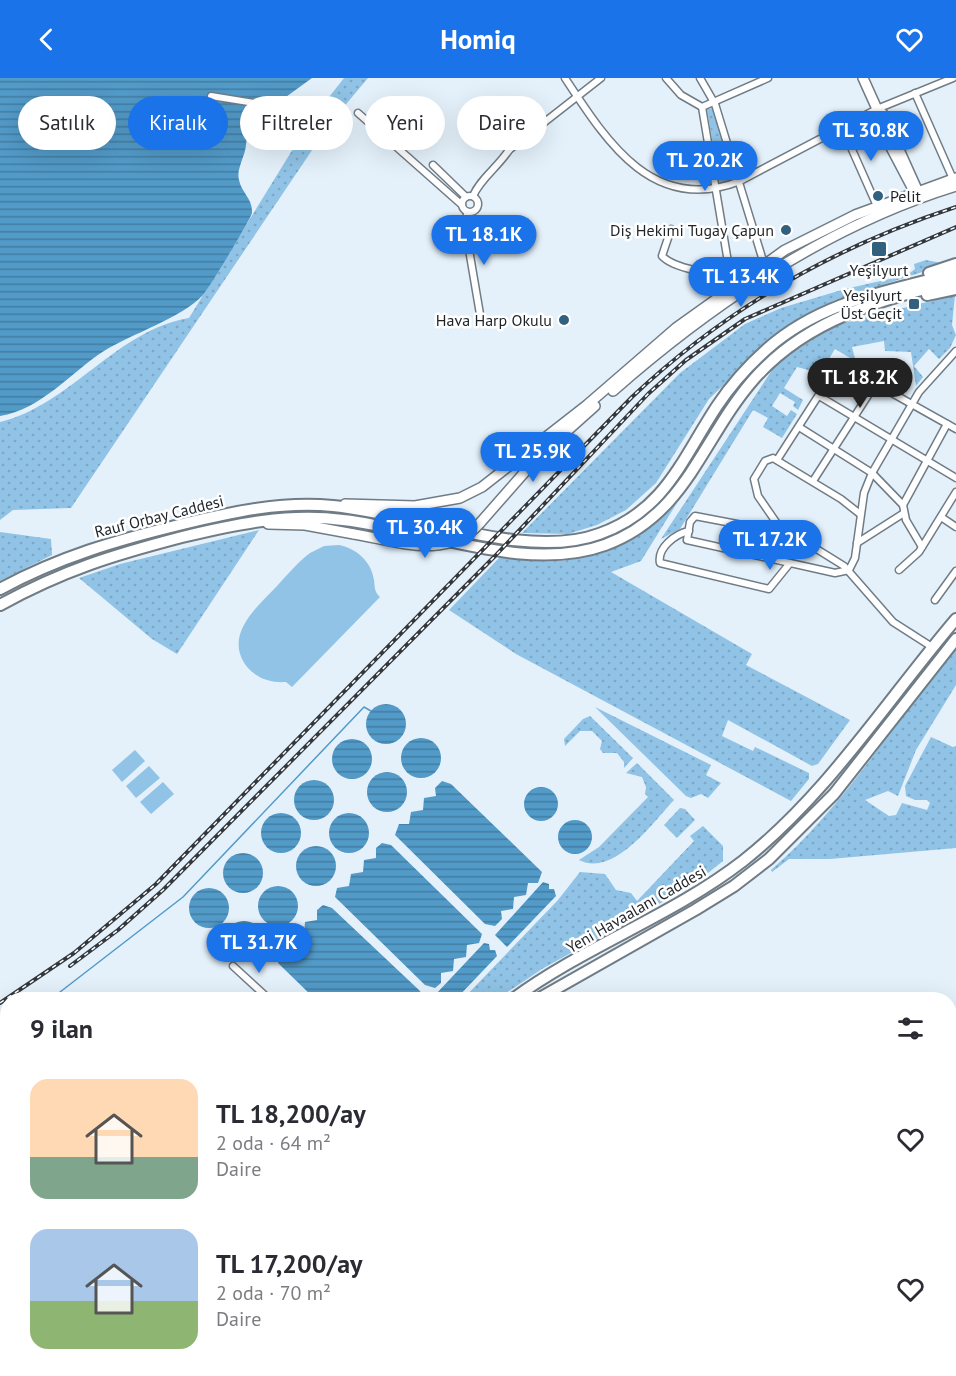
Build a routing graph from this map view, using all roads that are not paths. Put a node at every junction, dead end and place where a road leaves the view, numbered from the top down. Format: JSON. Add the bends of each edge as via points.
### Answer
{"nodes":[{"id":1,"x":565,"y":78,"type":"edge"},
{"id":2,"x":601,"y":78,"type":"edge"},
{"id":3,"x":666,"y":78,"type":"edge"},
{"id":4,"x":700,"y":78,"type":"edge"},
{"id":5,"x":768,"y":78,"type":"edge"},
{"id":6,"x":863,"y":78,"type":"edge"},
{"id":7,"x":952,"y":78,"type":"edge"},
{"id":8,"x":915,"y":93,"type":"junction"},
{"id":9,"x":576,"y":95,"type":"junction"},
{"id":10,"x":715,"y":104,"type":"junction"},
{"id":11,"x":702,"y":107,"type":"junction"},
{"id":12,"x":877,"y":109,"type":"junction"},
{"id":13,"x":358,"y":113,"type":"dead end"},
{"id":14,"x":547,"y":119,"type":"edge"},
{"id":15,"x":842,"y":127,"type":"junction"},
{"id":16,"x":509,"y":150,"type":"edge"},
{"id":17,"x":433,"y":165,"type":"dead end"},
{"id":18,"x":740,"y":181,"type":"junction"},
{"id":19,"x":955,"y":181,"type":"edge"},
{"id":20,"x":717,"y":190,"type":"junction"},
{"id":21,"x":918,"y":194,"type":"junction"},
{"id":22,"x":470,"y":196,"type":"junction"},
{"id":23,"x":462,"y":205,"type":"junction"},
{"id":24,"x":877,"y":206,"type":"junction"},
{"id":25,"x":467,"y":212,"type":"junction"},
{"id":26,"x":670,"y":228,"type":"dead end"},
{"id":27,"x":806,"y":239,"type":"junction"},
{"id":28,"x":785,"y":250,"type":"junction"},
{"id":29,"x":812,"y":250,"type":"junction"},
{"id":30,"x":795,"y":260,"type":"junction"},
{"id":31,"x":764,"y":264,"type":"junction"},
{"id":32,"x":956,"y":264,"type":"edge"},
{"id":33,"x":710,"y":273,"type":"junction"},
{"id":34,"x":956,"y":273,"type":"edge"},
{"id":35,"x":730,"y":274,"type":"junction"},
{"id":36,"x":956,"y":281,"type":"edge"},
{"id":37,"x":956,"y":289,"type":"edge"},
{"id":38,"x":728,"y":296,"type":"junction"},
{"id":39,"x":847,"y":301,"type":"junction"},
{"id":40,"x":856,"y":309,"type":"junction"},
{"id":41,"x":481,"y":320,"type":"dead end"},
{"id":42,"x":956,"y":351,"type":"edge"},
{"id":43,"x":876,"y":383,"type":"junction"},
{"id":44,"x":819,"y":396,"type":"junction"},
{"id":45,"x":911,"y":405,"type":"junction"},
{"id":46,"x":854,"y":419,"type":"junction"},
{"id":47,"x":947,"y":424,"type":"junction"},
{"id":48,"x":799,"y":427,"type":"junction"},
{"id":49,"x":956,"y":429,"type":"edge"},
{"id":50,"x":891,"y":439,"type":"junction"},
{"id":51,"x":834,"y":449,"type":"junction"},
{"id":52,"x":777,"y":460,"type":"junction"},
{"id":53,"x":927,"y":461,"type":"junction"},
{"id":54,"x":872,"y":473,"type":"junction"},
{"id":55,"x":956,"y":478,"type":"edge"},
{"id":56,"x":813,"y":481,"type":"junction"},
{"id":57,"x":956,"y":492,"type":"edge"},
{"id":58,"x":903,"y":505,"type":"junction"},
{"id":59,"x":333,"y":506,"type":"junction"},
{"id":60,"x":904,"y":513,"type":"junction"},
{"id":61,"x":860,"y":514,"type":"junction"},
{"id":62,"x":940,"y":517,"type":"junction"},
{"id":63,"x":250,"y":522,"type":"junction"},
{"id":64,"x":778,"y":525,"type":"junction"},
{"id":65,"x":956,"y":527,"type":"edge"},
{"id":66,"x":689,"y":531,"type":"junction"},
{"id":67,"x":857,"y":543,"type":"junction"},
{"id":68,"x":922,"y":547,"type":"junction"},
{"id":69,"x":790,"y":563,"type":"junction"},
{"id":70,"x":849,"y":570,"type":"junction"},
{"id":71,"x":899,"y":570,"type":"dead end"},
{"id":72,"x":956,"y":571,"type":"edge"},
{"id":73,"x":0,"y":589,"type":"edge"},
{"id":74,"x":935,"y":600,"type":"dead end"},
{"id":75,"x":0,"y":605,"type":"edge"},
{"id":76,"x":956,"y":619,"type":"edge"},
{"id":77,"x":956,"y":639,"type":"edge"},
{"id":78,"x":932,"y":647,"type":"junction"},
{"id":79,"x":943,"y":655,"type":"junction"},
{"id":80,"x":892,"y":696,"type":"junction"},
{"id":81,"x":903,"y":705,"type":"junction"},
{"id":82,"x":233,"y":966,"type":"dead end"},
{"id":83,"x":261,"y":992,"type":"edge"},
{"id":84,"x":530,"y":992,"type":"edge"},
{"id":85,"x":550,"y":992,"type":"edge"}],
"edges":[{"from":1,"to":9,"type":"street"},
{"from":2,"to":9,"type":"street"},
{"from":3,"to":11,"type":"street","via":[[681,95]]},
{"from":4,"to":10,"type":"street"},
{"from":5,"to":10,"type":"street"},
{"from":6,"to":12,"type":"main road"},
{"from":7,"to":8,"type":"street"},
{"from":8,"to":12,"type":"street"},
{"from":8,"to":19,"type":"street"},
{"from":9,"to":14,"type":"street"},
{"from":9,"to":20,"type":"street","via":[[608,139],[643,174],[686,190]]},
{"from":10,"to":11,"type":"street"},
{"from":10,"to":18,"type":"street"},
{"from":11,"to":20,"type":"street"},
{"from":12,"to":15,"type":"street"},
{"from":12,"to":21,"type":"main road","via":[[876,119]]},
{"from":13,"to":23,"type":"street"},
{"from":15,"to":18,"type":"street"},
{"from":15,"to":24,"type":"street"},
{"from":16,"to":22,"type":"street"},
{"from":17,"to":22,"type":"street"},
{"from":18,"to":20,"type":"street"},
{"from":18,"to":31,"type":"street"},
{"from":19,"to":21,"type":"main road"},
{"from":20,"to":35,"type":"street"},
{"from":21,"to":24,"type":"main road"},
{"from":21,"to":29,"type":"main road"},
{"from":22,"to":23,"type":"street"},
{"from":22,"to":25,"type":"street","via":[[478,207]]},
{"from":23,"to":25,"type":"street"},
{"from":24,"to":27,"type":"main road"},
{"from":25,"to":41,"type":"street","via":[[466,232]]},
{"from":26,"to":33,"type":"street","via":[[662,256],[669,263]]},
{"from":27,"to":28,"type":"main road"},
{"from":27,"to":29,"type":"main road","via":[[804,244]]},
{"from":28,"to":30,"type":"main road"},
{"from":28,"to":31,"type":"main road"},
{"from":29,"to":30,"type":"main road"},
{"from":30,"to":38,"type":"main road"},
{"from":31,"to":35,"type":"street"},
{"from":31,"to":38,"type":"main road"},
{"from":32,"to":39,"type":"main road","via":[[864,292]]},
{"from":33,"to":35,"type":"street"},
{"from":33,"to":38,"type":"street"},
{"from":34,"to":39,"type":"main road"},
{"from":36,"to":40,"type":"main road"},
{"from":37,"to":40,"type":"main road"},
{"from":38,"to":59,"type":"main road","via":[[676,328],[498,478],[460,498],[416,506]]},
{"from":38,"to":63,"type":"main road","bridge":true,"via":[[538,457],[480,523],[459,540],[422,546],[305,525]]},
{"from":39,"to":59,"type":"main road","name":"Rauf Orbay Caddesi","via":[[804,322],[768,348],[730,388],[667,488],[645,509],[608,531],[564,543],[528,542]]},
{"from":40,"to":63,"type":"main road","name":"Rauf Orbay Caddesi","via":[[808,333],[777,357],[738,399],[674,498],[645,524],[606,545],[544,556],[340,519],[299,517]]},
{"from":42,"to":45,"type":"street"},
{"from":43,"to":44,"type":"street","via":[[842,365]]},
{"from":43,"to":45,"type":"street"},
{"from":43,"to":46,"type":"street"},
{"from":44,"to":46,"type":"street"},
{"from":44,"to":48,"type":"street"},
{"from":45,"to":47,"type":"street"},
{"from":45,"to":50,"type":"street"},
{"from":46,"to":50,"type":"street"},
{"from":46,"to":51,"type":"street"},
{"from":47,"to":49,"type":"street"},
{"from":47,"to":53,"type":"street"},
{"from":48,"to":51,"type":"street"},
{"from":48,"to":52,"type":"street"},
{"from":50,"to":53,"type":"street"},
{"from":50,"to":54,"type":"street"},
{"from":51,"to":54,"type":"street"},
{"from":51,"to":56,"type":"street"},
{"from":52,"to":56,"type":"street"},
{"from":52,"to":64,"type":"street","via":[[765,461],[753,484]]},
{"from":53,"to":55,"type":"street"},
{"from":53,"to":58,"type":"street"},
{"from":54,"to":58,"type":"street"},
{"from":54,"to":61,"type":"street"},
{"from":56,"to":61,"type":"street"},
{"from":57,"to":62,"type":"street"},
{"from":58,"to":60,"type":"street"},
{"from":59,"to":73,"type":"main road","name":"Rauf Orbay Caddesi","via":[[265,507],[166,528],[77,553]]},
{"from":60,"to":67,"type":"street"},
{"from":60,"to":68,"type":"street"},
{"from":61,"to":67,"type":"street"},
{"from":62,"to":65,"type":"street"},
{"from":62,"to":68,"type":"street"},
{"from":63,"to":75,"type":"main road","name":"Rauf Orbay Caddesi","via":[[82,566]]},
{"from":64,"to":66,"type":"street","via":[[758,528],[700,515],[692,518]]},
{"from":64,"to":70,"type":"street"},
{"from":66,"to":69,"type":"street","via":[[687,540]]},
{"from":66,"to":69,"type":"street","via":[[670,541],[660,553],[660,563],[768,589]]},
{"from":67,"to":70,"type":"street"},
{"from":68,"to":71,"type":"street"},
{"from":69,"to":70,"type":"street","via":[[835,573]]},
{"from":70,"to":78,"type":"street","via":[[893,622]]},
{"from":72,"to":74,"type":"street"},
{"from":76,"to":78,"type":"main road","name":"Yeni Havaalanı Caddesi"},
{"from":77,"to":79,"type":"main road","name":"Yeni Havaalanı Caddesi"},
{"from":78,"to":79,"type":"main road"},
{"from":78,"to":80,"type":"main road","name":"Yeni Havaalanı Caddesi"},
{"from":79,"to":81,"type":"main road","name":"Yeni Havaalanı Caddesi"},
{"from":80,"to":81,"type":"main road"},
{"from":80,"to":84,"type":"main road","name":"Yeni Havaalanı Caddesi","via":[[828,779],[743,861],[687,899]]},
{"from":81,"to":85,"type":"main road","name":"Yeni Havaalanı Caddesi","via":[[834,794],[760,866],[695,910]]},
{"from":82,"to":83,"type":"street"}]}
